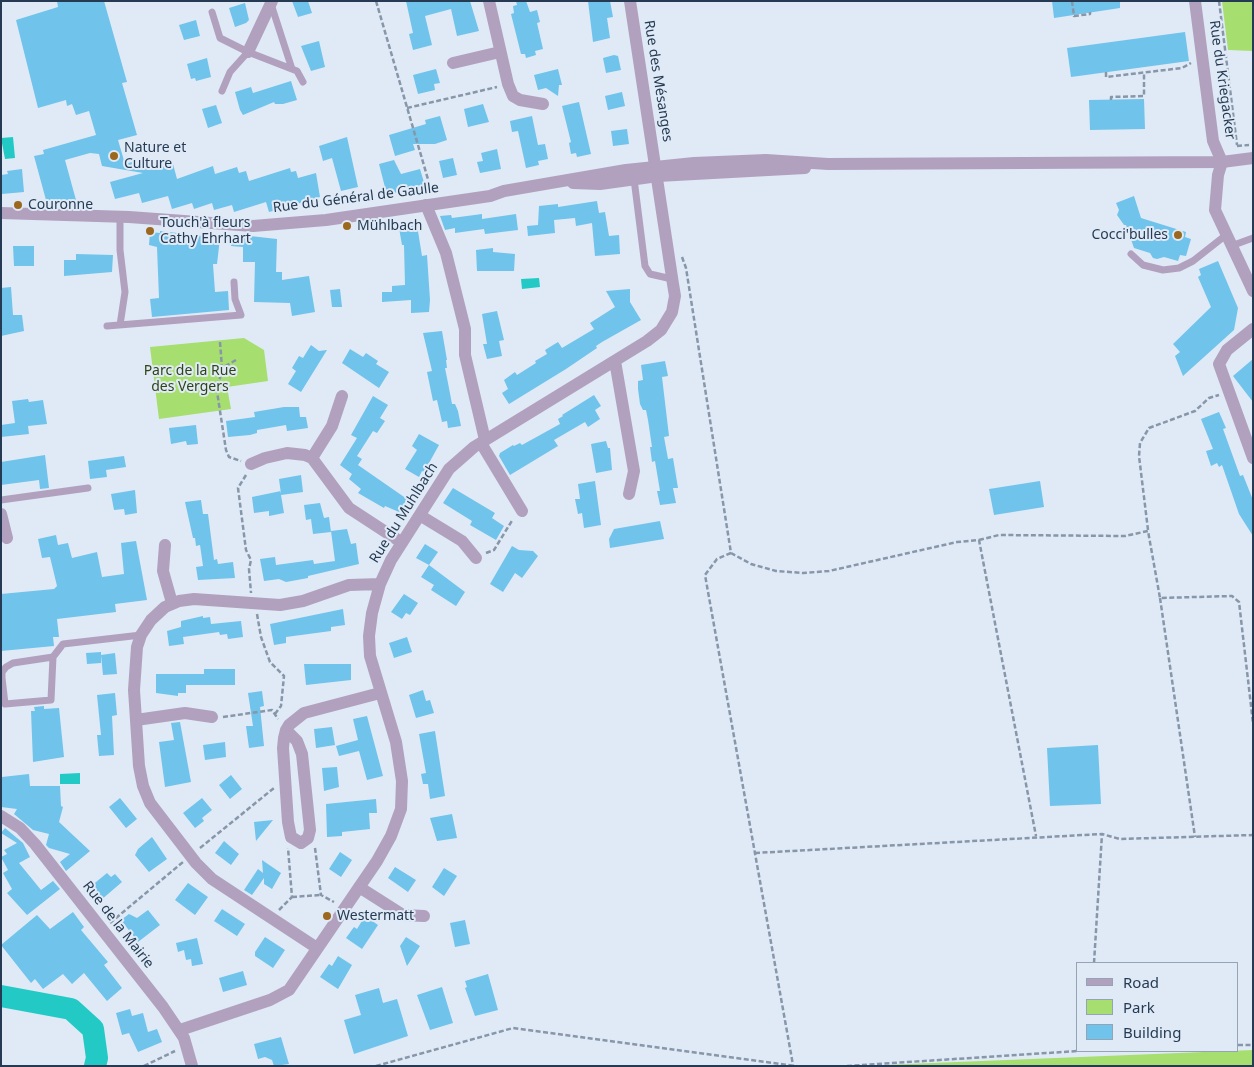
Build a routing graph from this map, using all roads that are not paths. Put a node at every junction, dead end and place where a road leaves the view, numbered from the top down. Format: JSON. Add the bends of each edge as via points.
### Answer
{"nodes":[{"id":1,"x":489,"y":1,"type":"edge"},
{"id":2,"x":630,"y":1,"type":"edge"},
{"id":3,"x":1195,"y":1,"type":"edge"},
{"id":4,"x":272,"y":2,"type":"edge"},
{"id":5,"x":212,"y":12,"type":"dead end"},
{"id":6,"x":248,"y":52,"type":"junction"},
{"id":7,"x":500,"y":52,"type":"junction"},
{"id":8,"x":453,"y":63,"type":"dead end"},
{"id":9,"x":292,"y":69,"type":"junction"},
{"id":10,"x":303,"y":82,"type":"dead end"},
{"id":11,"x":222,"y":90,"type":"dead end"},
{"id":12,"x":543,"y":104,"type":"dead end"},
{"id":13,"x":1253,"y":158,"type":"edge"},
{"id":14,"x":1222,"y":162,"type":"junction"},
{"id":15,"x":657,"y":171,"type":"junction"},
{"id":16,"x":634,"y":179,"type":"junction"},
{"id":17,"x":564,"y":182,"type":"junction"},
{"id":18,"x":430,"y":205,"type":"junction"},
{"id":19,"x":1,"y":213,"type":"edge"},
{"id":20,"x":120,"y":216,"type":"junction"},
{"id":21,"x":1253,"y":238,"type":"edge"},
{"id":22,"x":1229,"y":241,"type":"junction"},
{"id":23,"x":1131,"y":254,"type":"dead end"},
{"id":24,"x":672,"y":279,"type":"junction"},
{"id":25,"x":234,"y":282,"type":"dead end"},
{"id":26,"x":1253,"y":291,"type":"edge"},
{"id":27,"x":120,"y":325,"type":"junction"},
{"id":28,"x":108,"y":326,"type":"dead end"},
{"id":29,"x":1253,"y":329,"type":"edge"},
{"id":30,"x":615,"y":361,"type":"junction"},
{"id":31,"x":342,"y":396,"type":"dead end"},
{"id":32,"x":483,"y":441,"type":"junction"},
{"id":33,"x":312,"y":458,"type":"junction"},
{"id":34,"x":1253,"y":458,"type":"edge"},
{"id":35,"x":251,"y":464,"type":"road end"},
{"id":36,"x":88,"y":488,"type":"dead end"},
{"id":37,"x":629,"y":494,"type":"dead end"},
{"id":38,"x":1,"y":500,"type":"edge"},
{"id":39,"x":522,"y":511,"type":"road end"},
{"id":40,"x":1,"y":514,"type":"edge"},
{"id":41,"x":421,"y":516,"type":"junction"},
{"id":42,"x":7,"y":538,"type":"dead end"},
{"id":43,"x":401,"y":542,"type":"junction"},
{"id":44,"x":165,"y":545,"type":"dead end"},
{"id":45,"x":476,"y":558,"type":"road end"},
{"id":46,"x":380,"y":584,"type":"junction"},
{"id":47,"x":172,"y":603,"type":"junction"},
{"id":48,"x":141,"y":635,"type":"junction"},
{"id":49,"x":53,"y":657,"type":"junction"},
{"id":50,"x":380,"y":693,"type":"junction"},
{"id":51,"x":212,"y":716,"type":"road end"},
{"id":52,"x":136,"y":720,"type":"junction"},
{"id":53,"x":286,"y":730,"type":"junction"},
{"id":54,"x":1,"y":816,"type":"edge"},
{"id":55,"x":359,"y":887,"type":"junction"},
{"id":56,"x":424,"y":916,"type":"dead end"},
{"id":57,"x":318,"y":948,"type":"junction"},
{"id":58,"x":180,"y":1030,"type":"junction"},
{"id":59,"x":192,"y":1066,"type":"edge"}],
"edges":[{"from":1,"to":7,"type":"street"},
{"from":2,"to":15,"type":"street","name":"Rue des Mésanges"},
{"from":3,"to":14,"type":"street","name":"Rue du Kriegacker","via":[[1213,141]]},
{"from":4,"to":6,"type":"street"},
{"from":4,"to":9,"type":"lane"},
{"from":5,"to":6,"type":"lane","via":[[220,38]]},
{"from":6,"to":9,"type":"lane"},
{"from":6,"to":11,"type":"lane","via":[[230,72]]},
{"from":7,"to":8,"type":"street"},
{"from":7,"to":12,"type":"street","via":[[513,96]]},
{"from":9,"to":10,"type":"lane"},
{"from":13,"to":14,"type":"street","name":"Rue du Général de Gaulle"},
{"from":14,"to":15,"type":"street","name":"Rue du Général de Gaulle","via":[[828,164],[766,160]]},
{"from":14,"to":22,"type":"street","via":[[1215,210]]},
{"from":15,"to":16,"type":"street","name":"Rue du Général de Gaulle"},
{"from":15,"to":17,"type":"street","name":"Rue du Général de Gaulle","via":[[590,175]]},
{"from":15,"to":24,"type":"street","name":"Rue du Muhlbach"},
{"from":16,"to":17,"type":"street","name":"Rue du Général de Gaulle","via":[[600,184]]},
{"from":16,"to":24,"type":"lane","via":[[644,266],[650,274]]},
{"from":17,"to":18,"type":"street","name":"Rue du Général de Gaulle"},
{"from":18,"to":20,"type":"street","name":"Rue du Général de Gaulle","via":[[326,220],[253,226]]},
{"from":18,"to":32,"type":"street","via":[[465,329],[467,364]]},
{"from":19,"to":20,"type":"street","name":"Rue du Général de Gaulle"},
{"from":20,"to":27,"type":"lane","via":[[120,262],[125,292]]},
{"from":21,"to":22,"type":"lane"},
{"from":22,"to":23,"type":"lane","via":[[1179,268],[1163,270],[1143,265]]},
{"from":22,"to":26,"type":"street"},
{"from":24,"to":30,"type":"street","name":"Rue du Muhlbach","via":[[674,305],[666,324],[655,336]]},
{"from":25,"to":27,"type":"lane","via":[[235,299],[241,315]]},
{"from":27,"to":28,"type":"lane"},
{"from":29,"to":34,"type":"street","via":[[1228,350],[1219,364]]},
{"from":30,"to":32,"type":"street","name":"Rue du Muhlbach"},
{"from":30,"to":37,"type":"street","via":[[634,471]]},
{"from":31,"to":33,"type":"street","via":[[332,426]]},
{"from":32,"to":39,"type":"street"},
{"from":32,"to":41,"type":"street","name":"Rue du Muhlbach","via":[[454,463]]},
{"from":33,"to":35,"type":"street","via":[[287,453]]},
{"from":33,"to":43,"type":"street","via":[[349,508]]},
{"from":36,"to":38,"type":"lane"},
{"from":40,"to":42,"type":"street"},
{"from":41,"to":43,"type":"street","name":"Rue du Muhlbach"},
{"from":41,"to":45,"type":"street","via":[[462,541]]},
{"from":43,"to":46,"type":"street","name":"Rue du Muhlbach"},
{"from":44,"to":47,"type":"street","via":[[164,571]]},
{"from":46,"to":47,"type":"street","via":[[349,585],[290,604],[194,599]]},
{"from":46,"to":50,"type":"street","name":"Rue du Muhlbach","via":[[372,613],[369,648]]},
{"from":47,"to":48,"type":"street"},
{"from":48,"to":49,"type":"lane","via":[[63,644]]},
{"from":48,"to":52,"type":"street","via":[[135,667]]},
{"from":49,"to":49,"type":"lane","via":[[6,667],[2,672],[5,704],[51,700]]},
{"from":50,"to":53,"type":"street","via":[[304,713],[292,720]]},
{"from":50,"to":55,"type":"street","name":"Rue du Muhlbach","via":[[399,756],[402,800],[391,836]]},
{"from":51,"to":52,"type":"street","via":[[185,713]]},
{"from":52,"to":57,"type":"street","via":[[140,774],[146,794],[202,870]]},
{"from":53,"to":53,"type":"street","via":[[283,760],[291,837],[301,843],[310,835],[302,754],[298,741]]},
{"from":54,"to":58,"type":"street","name":"Rue de la Mairie","via":[[36,844]]},
{"from":55,"to":56,"type":"street","via":[[404,915]]},
{"from":55,"to":57,"type":"street","name":"Rue du Muhlbach"},
{"from":57,"to":58,"type":"street","name":"Rue du Muhlbach","via":[[294,984],[283,994]]},
{"from":58,"to":59,"type":"street","name":"Rue de la Mairie"}]}
